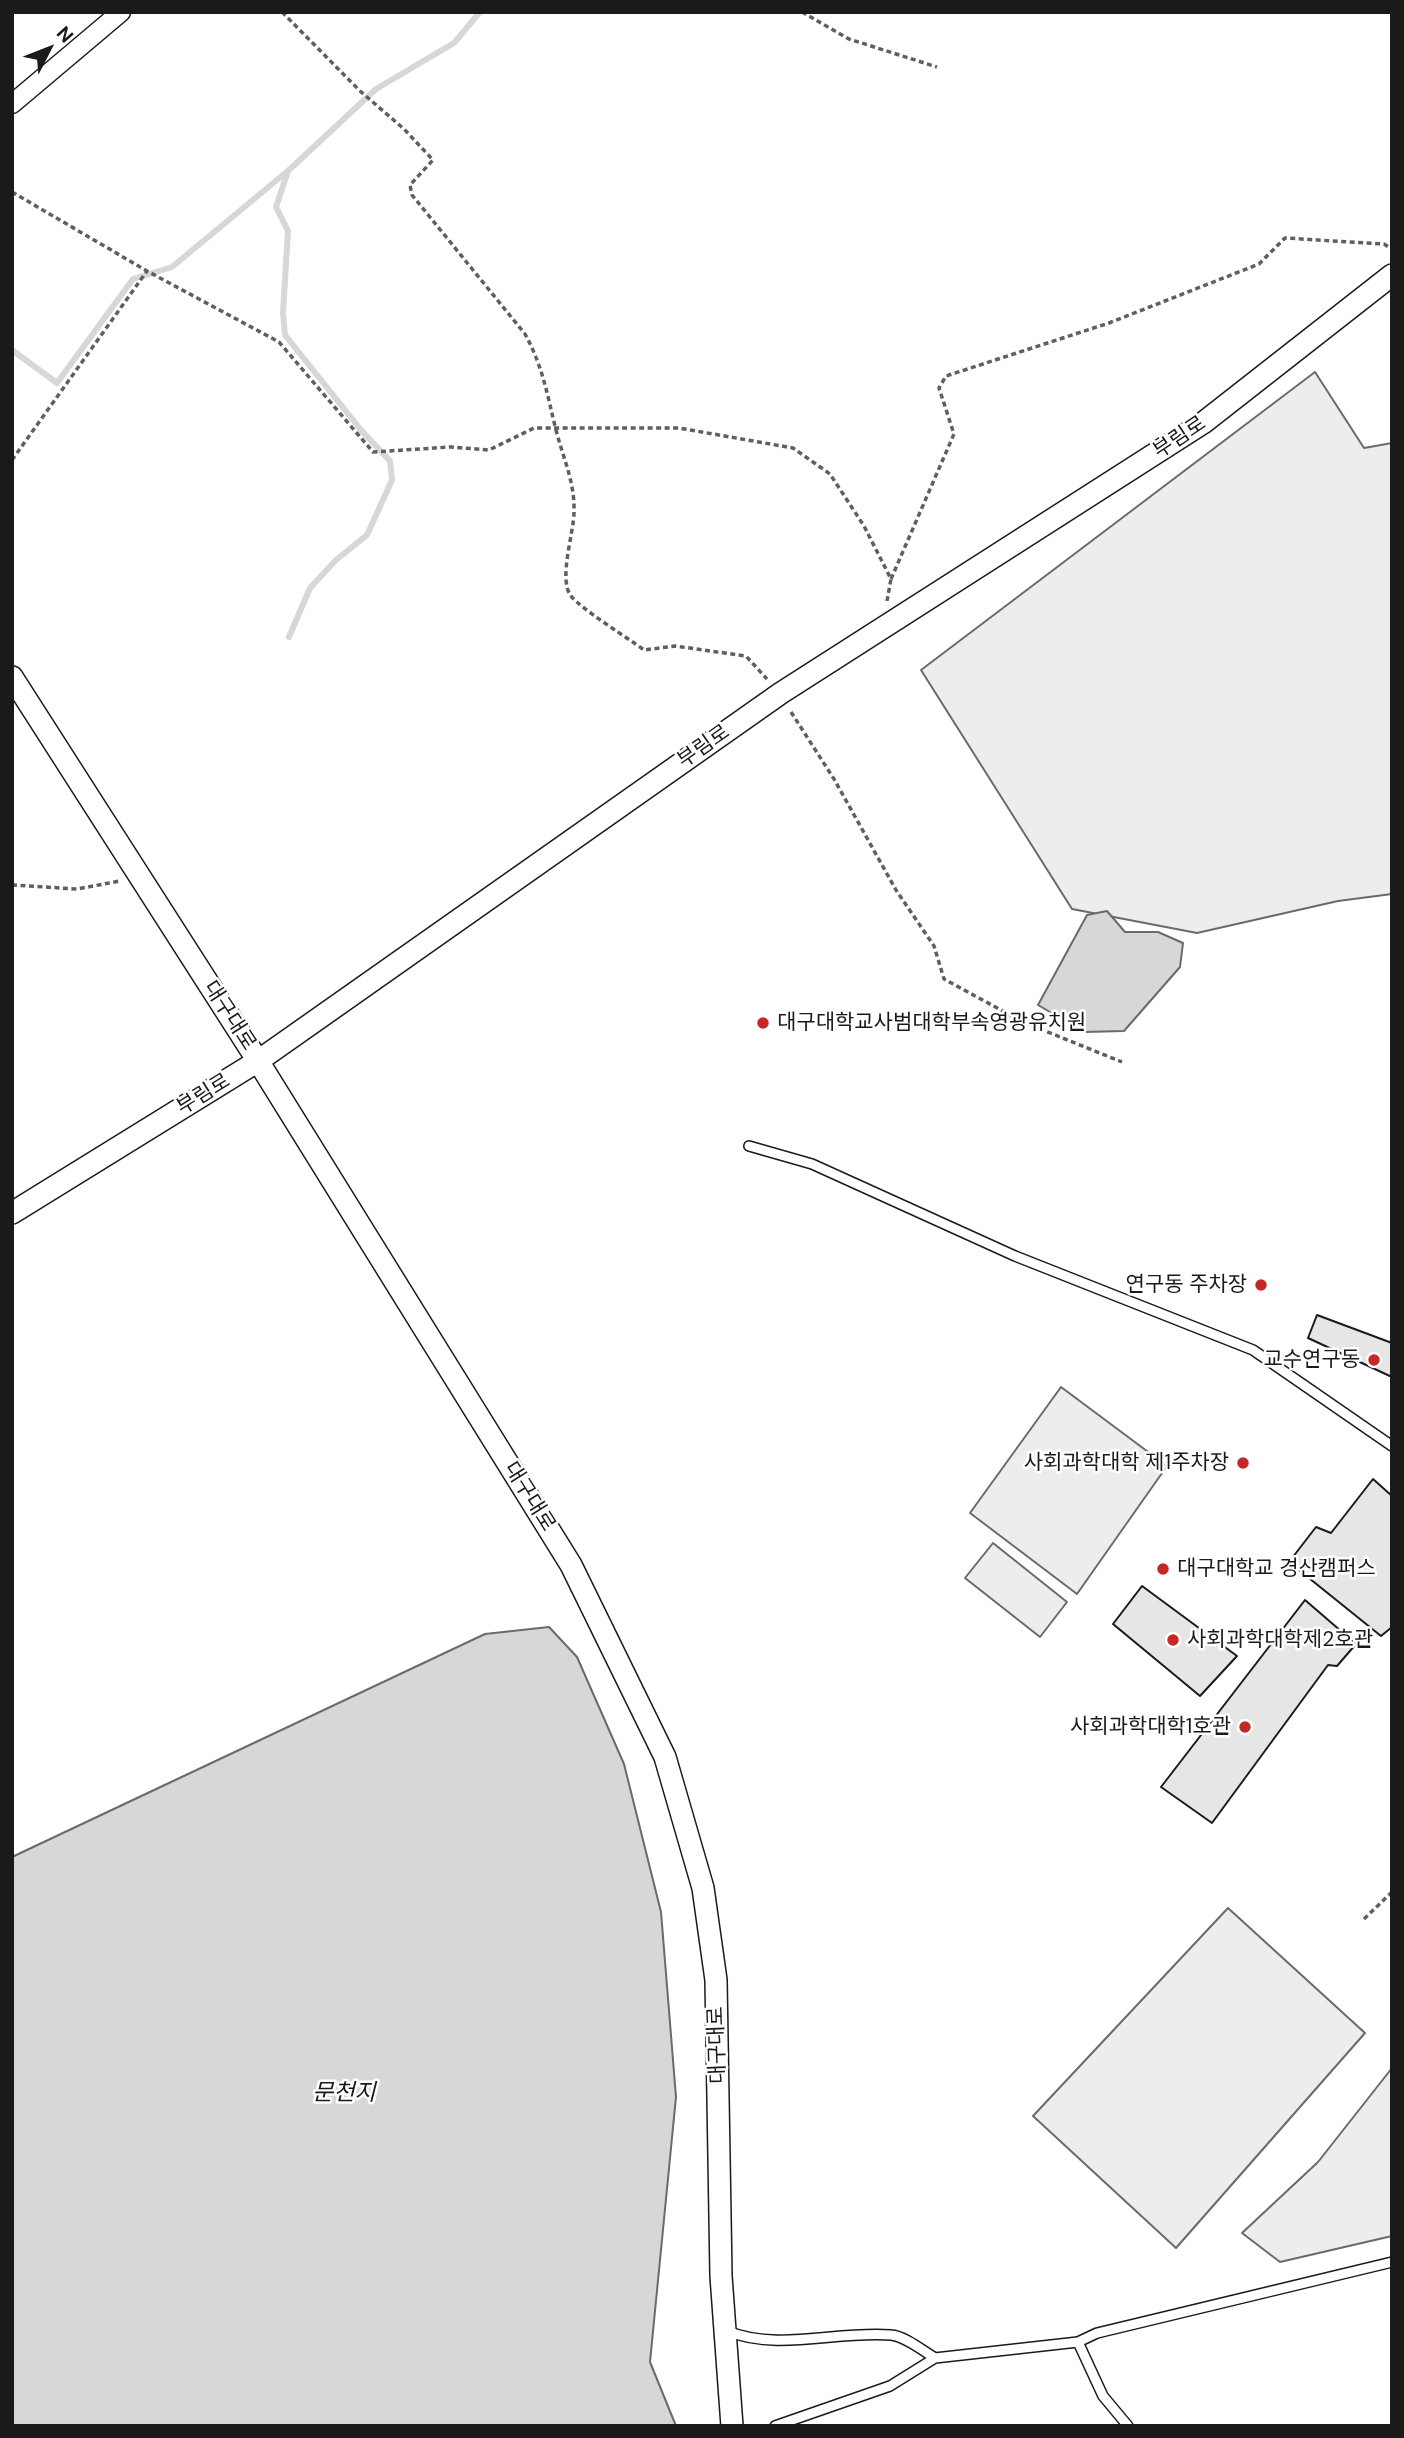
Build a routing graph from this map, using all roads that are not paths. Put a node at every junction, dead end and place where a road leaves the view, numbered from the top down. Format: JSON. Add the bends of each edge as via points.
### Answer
{"nodes":[{"id":1,"x":121,"y":12,"type":"edge"},
{"id":2,"x":12,"y":104,"type":"edge"},
{"id":3,"x":1392,"y":275,"type":"edge"},
{"id":4,"x":12,"y":677,"type":"edge"},
{"id":5,"x":258,"y":1061,"type":"junction"},
{"id":6,"x":750,"y":1146,"type":"dead end"},
{"id":7,"x":12,"y":1213,"type":"edge"},
{"id":8,"x":1392,"y":1447,"type":"edge"},
{"id":9,"x":1392,"y":2262,"type":"edge"},
{"id":10,"x":723,"y":2330,"type":"junction"},
{"id":11,"x":1078,"y":2342,"type":"junction"},
{"id":12,"x":935,"y":2358,"type":"junction"},
{"id":13,"x":732,"y":2426,"type":"edge"},
{"id":14,"x":775,"y":2426,"type":"edge"},
{"id":15,"x":1128,"y":2426,"type":"edge"}],
"edges":[{"from":1,"to":2,"type":"street"},
{"from":3,"to":5,"type":"street","name":"부림로","via":[[1203,423],[781,693]]},
{"from":4,"to":5,"type":"street","name":"대구대로"},
{"from":5,"to":7,"type":"street","name":"부림로"},
{"from":5,"to":10,"type":"street","name":"대구대로","via":[[571,1565],[665,1757],[703,1888],[716,1980]]},
{"from":6,"to":8,"type":"lane","via":[[812,1164],[1015,1256],[1253,1350]]},
{"from":9,"to":11,"type":"lane","via":[[1097,2333]]},
{"from":10,"to":12,"type":"lane","via":[[739,2336],[797,2340],[894,2335]]},
{"from":10,"to":13,"type":"street","name":"대구대로"},
{"from":11,"to":12,"type":"lane"},
{"from":11,"to":15,"type":"lane","via":[[1103,2396]]},
{"from":12,"to":14,"type":"lane","via":[[890,2386]]}]}
